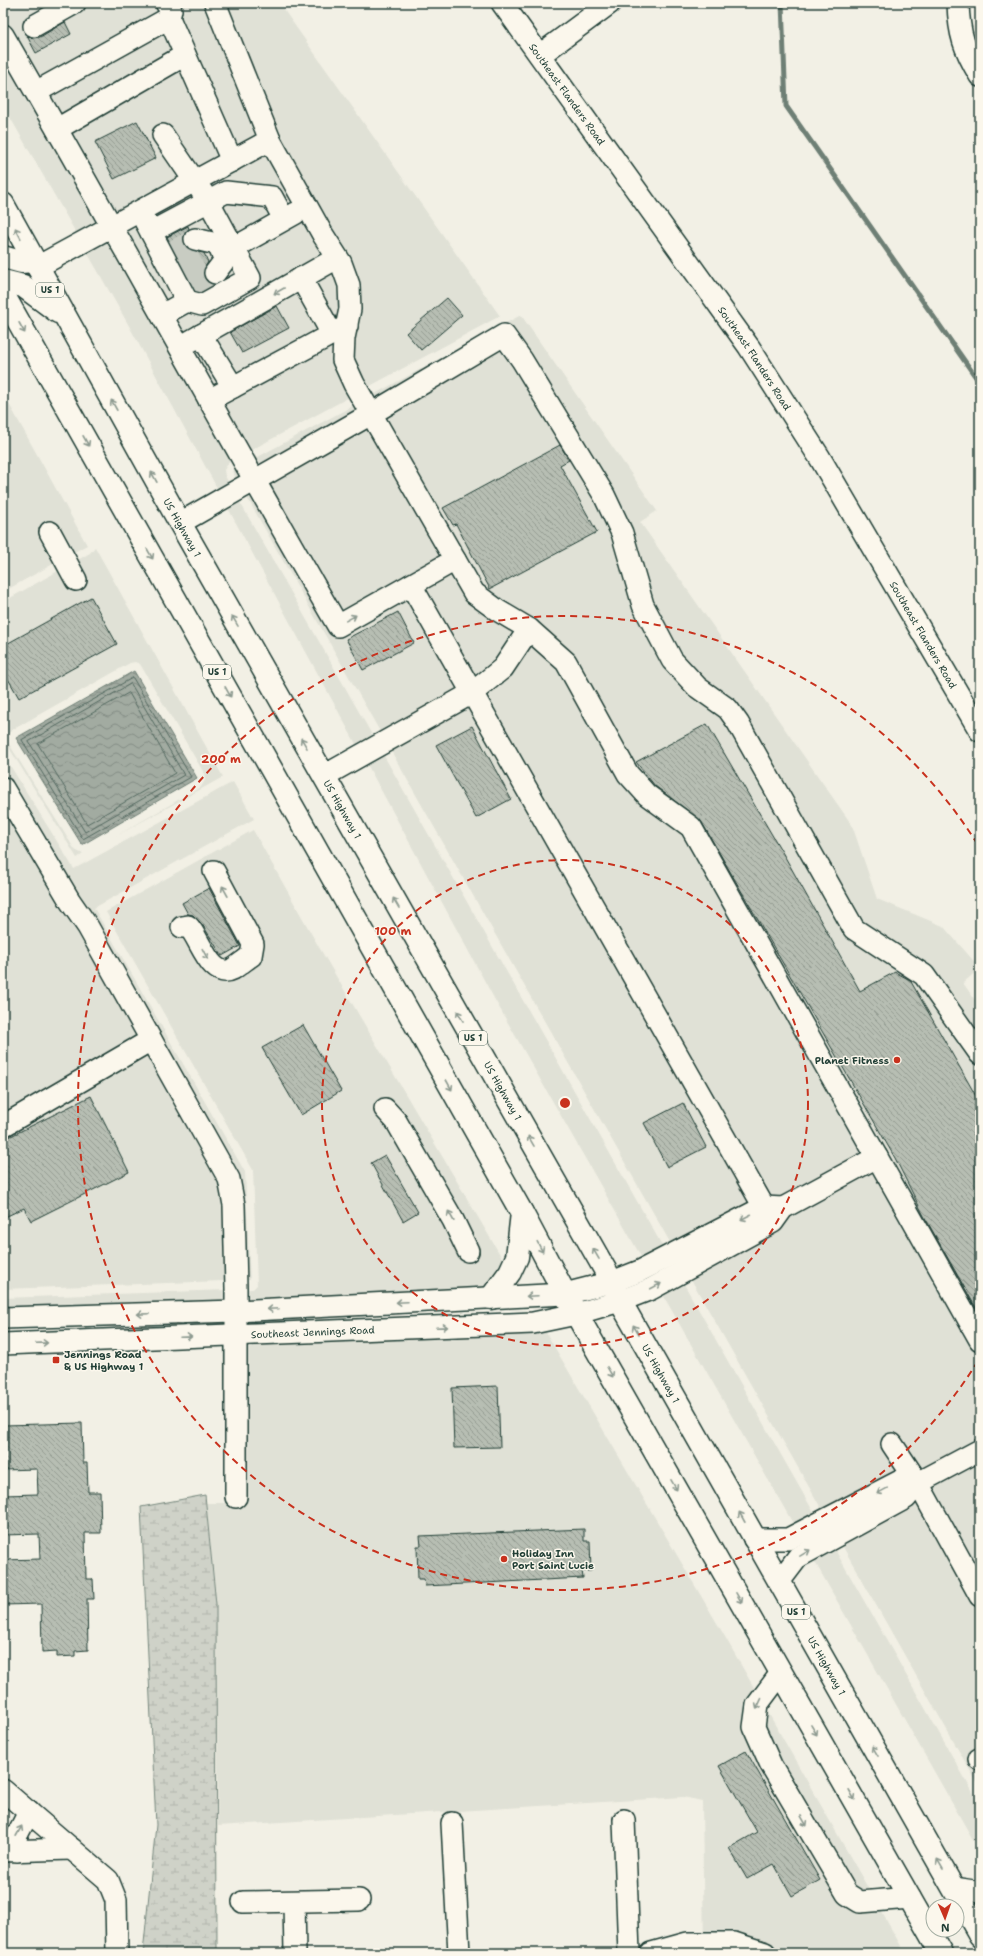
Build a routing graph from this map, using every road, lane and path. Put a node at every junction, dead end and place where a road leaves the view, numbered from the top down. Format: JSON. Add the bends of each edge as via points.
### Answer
{"nodes":[{"id":1,"x":75,"y":3,"type":"edge"},
{"id":2,"x":215,"y":3,"type":"edge"},
{"id":3,"x":502,"y":3,"type":"edge"},
{"id":4,"x":610,"y":3,"type":"edge"},
{"id":5,"x":958,"y":3,"type":"edge"},
{"id":6,"x":168,"y":10,"type":"edge"},
{"id":7,"x":17,"y":34,"type":"edge"},
{"id":8,"x":185,"y":55,"type":"junction"},
{"id":9,"x":540,"y":55,"type":"junction"},
{"id":10,"x":980,"y":76,"type":"edge"},
{"id":11,"x":36,"y":92,"type":"junction"},
{"id":12,"x":57,"y":129,"type":"junction"},
{"id":13,"x":163,"y":135,"type":"dead end"},
{"id":14,"x":270,"y":140,"type":"junction"},
{"id":15,"x":232,"y":161,"type":"junction"},
{"id":16,"x":195,"y":181,"type":"junction"},
{"id":17,"x":209,"y":202,"type":"junction"},
{"id":18,"x":3,"y":204,"type":"edge"},
{"id":19,"x":307,"y":206,"type":"junction"},
{"id":20,"x":140,"y":212,"type":"junction"},
{"id":21,"x":284,"y":220,"type":"junction"},
{"id":22,"x":113,"y":226,"type":"junction"},
{"id":23,"x":151,"y":232,"type":"junction"},
{"id":24,"x":234,"y":248,"type":"junction"},
{"id":25,"x":205,"y":256,"type":"tunnel mouth"},
{"id":26,"x":3,"y":257,"type":"edge"},
{"id":27,"x":337,"y":258,"type":"junction"},
{"id":28,"x":36,"y":264,"type":"junction"},
{"id":29,"x":136,"y":267,"type":"junction"},
{"id":30,"x":178,"y":272,"type":"junction"},
{"id":31,"x":301,"y":278,"type":"junction"},
{"id":32,"x":3,"y":281,"type":"edge"},
{"id":33,"x":6,"y":304,"type":"edge"},
{"id":34,"x":162,"y":315,"type":"junction"},
{"id":35,"x":65,"y":318,"type":"junction"},
{"id":36,"x":339,"y":330,"type":"junction"},
{"id":37,"x":201,"y":335,"type":"junction"},
{"id":38,"x":180,"y":347,"type":"junction"},
{"id":39,"x":233,"y":387,"type":"junction"},
{"id":40,"x":209,"y":400,"type":"junction"},
{"id":41,"x":371,"y":414,"type":"junction"},
{"id":42,"x":254,"y":481,"type":"junction"},
{"id":43,"x":180,"y":523,"type":"junction"},
{"id":44,"x":50,"y":532,"type":"dead end"},
{"id":45,"x":455,"y":560,"type":"junction"},
{"id":46,"x":76,"y":580,"type":"dead end"},
{"id":47,"x":411,"y":585,"type":"junction"},
{"id":48,"x":529,"y":629,"type":"junction"},
{"id":49,"x":472,"y":693,"type":"junction"},
{"id":50,"x":980,"y":731,"type":"edge"},
{"id":51,"x":324,"y":776,"type":"junction"},
{"id":52,"x":3,"y":788,"type":"edge"},
{"id":53,"x":214,"y":872,"type":"dead end"},
{"id":54,"x":182,"y":927,"type":"dead end"},
{"id":55,"x":151,"y":1040,"type":"junction"},
{"id":56,"x":980,"y":1054,"type":"edge"},
{"id":57,"x":385,"y":1109,"type":"dead end"},
{"id":58,"x":3,"y":1126,"type":"edge"},
{"id":59,"x":877,"y":1157,"type":"junction"},
{"id":60,"x":774,"y":1208,"type":"junction"},
{"id":61,"x":522,"y":1213,"type":"junction"},
{"id":62,"x":468,"y":1251,"type":"dead end"},
{"id":63,"x":616,"y":1292,"type":"junction"},
{"id":64,"x":565,"y":1294,"type":"junction"},
{"id":65,"x":492,"y":1298,"type":"junction"},
{"id":66,"x":236,"y":1311,"type":"junction"},
{"id":67,"x":576,"y":1314,"type":"junction"},
{"id":68,"x":3,"y":1318,"type":"edge"},
{"id":69,"x":237,"y":1335,"type":"junction"},
{"id":70,"x":980,"y":1340,"type":"edge"},
{"id":71,"x":3,"y":1344,"type":"edge"},
{"id":72,"x":892,"y":1444,"type":"dead end"},
{"id":73,"x":980,"y":1450,"type":"edge"},
{"id":74,"x":918,"y":1483,"type":"junction"},
{"id":75,"x":236,"y":1497,"type":"dead end"},
{"id":76,"x":754,"y":1539,"type":"junction"},
{"id":77,"x":778,"y":1582,"type":"junction"},
{"id":78,"x":980,"y":1596,"type":"edge"},
{"id":79,"x":781,"y":1673,"type":"junction"},
{"id":80,"x":3,"y":1790,"type":"edge"},
{"id":81,"x":29,"y":1812,"type":"junction"},
{"id":82,"x":624,"y":1820,"type":"dead end"},
{"id":83,"x":452,"y":1823,"type":"dead end"},
{"id":84,"x":72,"y":1849,"type":"junction"},
{"id":85,"x":10,"y":1851,"type":"edge"},
{"id":86,"x":954,"y":1888,"type":"junction"},
{"id":87,"x":980,"y":1892,"type":"edge"},
{"id":88,"x":910,"y":1898,"type":"junction"},
{"id":89,"x":359,"y":1900,"type":"dead end"},
{"id":90,"x":243,"y":1902,"type":"dead end"},
{"id":91,"x":294,"y":1902,"type":"junction"},
{"id":92,"x":925,"y":1907,"type":"edge"},
{"id":93,"x":973,"y":1925,"type":"edge"},
{"id":94,"x":117,"y":1953,"type":"edge"},
{"id":95,"x":295,"y":1953,"type":"edge"},
{"id":96,"x":459,"y":1953,"type":"edge"},
{"id":97,"x":629,"y":1953,"type":"edge"},
{"id":98,"x":651,"y":1953,"type":"edge"},
{"id":99,"x":765,"y":1953,"type":"edge"},
{"id":100,"x":941,"y":1953,"type":"edge"}],
"edges":[{"from":1,"to":7,"type":"street"},
{"from":2,"to":14,"type":"street"},
{"from":3,"to":9,"type":"street","name":"Southeast Flanders Road"},
{"from":4,"to":9,"type":"street"},
{"from":5,"to":10,"type":"street","via":[[959,26],[966,52]]},
{"from":6,"to":8,"type":"street"},
{"from":6,"to":11,"type":"street"},
{"from":7,"to":11,"type":"street"},
{"from":8,"to":12,"type":"street"},
{"from":8,"to":15,"type":"street"},
{"from":9,"to":50,"type":"street","name":"Southeast Flanders Road","via":[[749,347],[820,458]]},
{"from":11,"to":12,"type":"street"},
{"from":12,"to":22,"type":"street"},
{"from":13,"to":16,"type":"street"},
{"from":14,"to":15,"type":"street"},
{"from":14,"to":19,"type":"street"},
{"from":15,"to":16,"type":"street"},
{"from":16,"to":17,"type":"street"},
{"from":16,"to":20,"type":"street"},
{"from":17,"to":21,"type":"street","via":[[226,192],[272,197]]},
{"from":17,"to":23,"type":"street"},
{"from":17,"to":24,"type":"street"},
{"from":28,"to":18,"type":"main road","name":"US Highway 1","number":"US 1","one_way":true},
{"from":19,"to":21,"type":"street"},
{"from":19,"to":27,"type":"street"},
{"from":20,"to":22,"type":"street"},
{"from":20,"to":23,"type":"street"},
{"from":21,"to":24,"type":"street"},
{"from":22,"to":28,"type":"street"},
{"from":22,"to":29,"type":"street"},
{"from":23,"to":30,"type":"street"},
{"from":24,"to":25,"type":"street"},
{"from":24,"to":30,"type":"street","via":[[250,278],[202,305]]},
{"from":26,"to":28,"type":"main road"},
{"from":27,"to":31,"type":"street"},
{"from":27,"to":36,"type":"street","via":[[349,285],[350,309]]},
{"from":28,"to":35,"type":"main road","name":"US Highway 1","number":"US 1"},
{"from":29,"to":30,"type":"street"},
{"from":29,"to":34,"type":"street"},
{"from":30,"to":34,"type":"street"},
{"from":31,"to":36,"type":"street"},
{"from":31,"to":37,"type":"street","one_way":true},
{"from":32,"to":35,"type":"main road","via":[[23,286]]},
{"from":33,"to":61,"type":"main road","number":"US 1","one_way":true},
{"from":34,"to":38,"type":"street"},
{"from":43,"to":35,"type":"main road","name":"US Highway 1","number":"US 1","one_way":true},
{"from":36,"to":39,"type":"street"},
{"from":36,"to":41,"type":"street","via":[[343,360]]},
{"from":37,"to":38,"type":"street"},
{"from":37,"to":39,"type":"street"},
{"from":38,"to":40,"type":"street"},
{"from":39,"to":40,"type":"street"},
{"from":40,"to":42,"type":"street"},
{"from":41,"to":42,"type":"street"},
{"from":41,"to":45,"type":"street"},
{"from":41,"to":56,"type":"street","via":[[504,334],[604,495],[622,533],[643,604],[672,660],[697,687],[728,709],[738,723],[854,929],[924,975]]},
{"from":42,"to":43,"type":"street"},
{"from":42,"to":47,"type":"street","one_way":true,"via":[[338,626]]},
{"from":51,"to":43,"type":"main road","name":"US Highway 1","number":"US 1","one_way":true},
{"from":44,"to":46,"type":"street"},
{"from":45,"to":47,"type":"street"},
{"from":45,"to":48,"type":"street","via":[[474,593]]},
{"from":47,"to":49,"type":"street"},
{"from":48,"to":49,"type":"street","via":[[503,668]]},
{"from":48,"to":59,"type":"street","via":[[566,662],[628,774],[647,795],[691,827]]},
{"from":49,"to":51,"type":"street"},
{"from":49,"to":60,"type":"street"},
{"from":63,"to":51,"type":"main road","name":"US Highway 1","number":"US 1","one_way":true},
{"from":52,"to":55,"type":"street","via":[[88,927]]},
{"from":54,"to":53,"type":"street","one_way":true,"via":[[188,926],[193,931],[211,964],[222,970],[232,970],[251,956],[253,944]]},
{"from":55,"to":58,"type":"street"},
{"from":55,"to":66,"type":"street","via":[[229,1179],[234,1205]]},
{"from":62,"to":57,"type":"street","one_way":true,"via":[[400,1128]]},
{"from":59,"to":60,"type":"street"},
{"from":59,"to":70,"type":"street"},
{"from":60,"to":63,"type":"street","via":[[773,1222],[651,1289]]},
{"from":61,"to":64,"type":"main road","number":"US 1","one_way":true},
{"from":61,"to":65,"type":"main road","via":[[517,1257]]},
{"from":63,"to":64,"type":"street"},
{"from":63,"to":67,"type":"street","name":"Southeast Jennings Road"},
{"from":76,"to":63,"type":"main road","name":"US Highway 1","number":"US 1","one_way":true},
{"from":64,"to":65,"type":"street","one_way":true},
{"from":64,"to":67,"type":"main road","number":"US 1"},
{"from":65,"to":66,"type":"street","one_way":true},
{"from":66,"to":68,"type":"street","one_way":true},
{"from":66,"to":69,"type":"street"},
{"from":69,"to":67,"type":"street","name":"Southeast Jennings Road","one_way":true,"via":[[533,1323]]},
{"from":67,"to":79,"type":"main road","number":"US 1","one_way":true},
{"from":71,"to":69,"type":"street","name":"Southeast Jennings Road","one_way":true},
{"from":69,"to":75,"type":"street"},
{"from":72,"to":74,"type":"street"},
{"from":73,"to":74,"type":"street"},
{"from":74,"to":76,"type":"street","one_way":true,"via":[[900,1480],[788,1539]]},
{"from":77,"to":74,"type":"street","one_way":true,"via":[[798,1558],[906,1498]]},
{"from":74,"to":78,"type":"street"},
{"from":76,"to":77,"type":"main road","name":"US Highway 1","number":"US 1"},
{"from":86,"to":77,"type":"main road","name":"US Highway 1","number":"US 1","one_way":true},
{"from":79,"to":88,"type":"main road","number":"US 1","one_way":true},
{"from":79,"to":88,"type":"street","one_way":true,"via":[[757,1705],[754,1727],[772,1765],[847,1894],[860,1902]]},
{"from":80,"to":81,"type":"street"},
{"from":81,"to":84,"type":"street"},
{"from":85,"to":81,"type":"street","one_way":true},
{"from":82,"to":97,"type":"street"},
{"from":83,"to":96,"type":"street"},
{"from":84,"to":85,"type":"street"},
{"from":84,"to":94,"type":"street","via":[[108,1880],[116,1900]]},
{"from":86,"to":87,"type":"street"},
{"from":86,"to":93,"type":"main road","name":"US Highway 1","number":"US 1"},
{"from":88,"to":92,"type":"main road"},
{"from":88,"to":100,"type":"main road","number":"US 1"},
{"from":89,"to":91,"type":"street"},
{"from":90,"to":91,"type":"street"},
{"from":91,"to":95,"type":"street"},
{"from":98,"to":99,"type":"street","via":[[687,1943],[734,1943]]}]}
